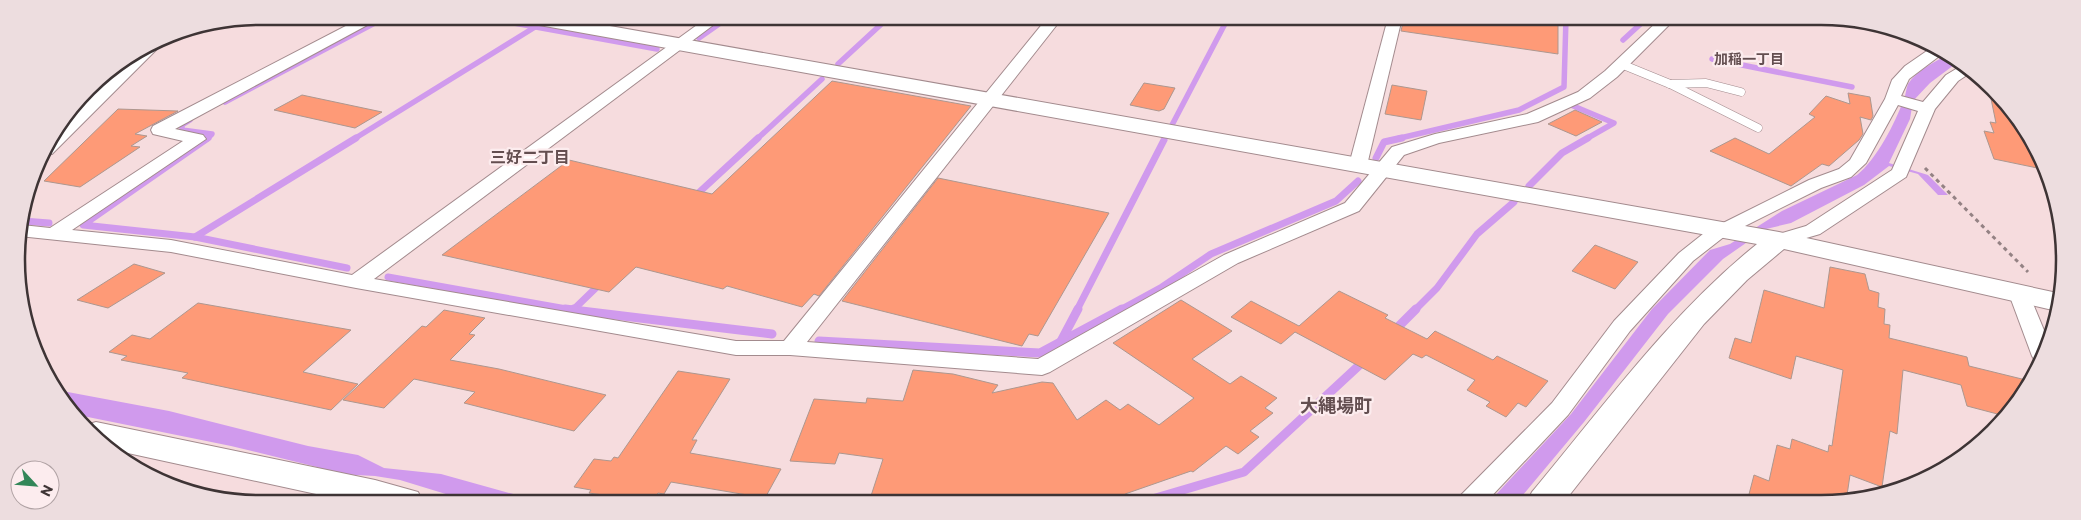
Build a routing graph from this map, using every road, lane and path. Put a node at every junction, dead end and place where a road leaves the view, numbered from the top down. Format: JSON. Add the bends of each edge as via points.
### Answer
{"nodes":[{"id":1,"x":361,"y":25,"type":"edge"},
{"id":2,"x":573,"y":25,"type":"edge"},
{"id":3,"x":707,"y":25,"type":"edge"},
{"id":4,"x":1050,"y":25,"type":"edge"},
{"id":5,"x":1393,"y":25,"type":"edge"},
{"id":6,"x":1662,"y":25,"type":"edge"},
{"id":7,"x":680,"y":44,"type":"junction"},
{"id":8,"x":1933,"y":53,"type":"edge"},
{"id":9,"x":130,"y":64,"type":"edge"},
{"id":10,"x":1621,"y":64,"type":"junction"},
{"id":11,"x":1961,"y":72,"type":"edge"},
{"id":12,"x":1670,"y":84,"type":"junction"},
{"id":13,"x":1741,"y":92,"type":"dead end"},
{"id":14,"x":992,"y":100,"type":"junction"},
{"id":15,"x":1896,"y":100,"type":"junction"},
{"id":16,"x":1922,"y":107,"type":"junction"},
{"id":17,"x":69,"y":124,"type":"edge"},
{"id":18,"x":1758,"y":128,"type":"dead end"},
{"id":19,"x":1358,"y":165,"type":"junction"},
{"id":20,"x":1904,"y":167,"type":"junction"},
{"id":21,"x":1383,"y":170,"type":"junction"},
{"id":22,"x":1725,"y":230,"type":"junction"},
{"id":23,"x":27,"y":232,"type":"edge"},
{"id":24,"x":54,"y":234,"type":"junction"},
{"id":25,"x":1776,"y":240,"type":"junction"},
{"id":26,"x":356,"y":282,"type":"junction"},
{"id":27,"x":2042,"y":299,"type":"edge"},
{"id":28,"x":2043,"y":339,"type":"edge"},
{"id":29,"x":790,"y":348,"type":"junction"},
{"id":30,"x":104,"y":436,"type":"edge"},
{"id":31,"x":382,"y":495,"type":"edge"},
{"id":32,"x":1477,"y":495,"type":"edge"},
{"id":33,"x":1550,"y":495,"type":"edge"}],
"edges":[{"from":1,"to":24,"type":"street","via":[[159,130],[197,139]]},
{"from":2,"to":7,"type":"main road"},
{"from":3,"to":7,"type":"street"},
{"from":4,"to":14,"type":"street"},
{"from":5,"to":19,"type":"street"},
{"from":6,"to":10,"type":"street"},
{"from":7,"to":14,"type":"main road"},
{"from":7,"to":26,"type":"street"},
{"from":8,"to":15,"type":"street","via":[[1906,73],[1893,93]]},
{"from":9,"to":17,"type":"main road"},
{"from":10,"to":12,"type":"lane"},
{"from":10,"to":21,"type":"street","via":[[1584,95],[1532,118],[1435,139],[1398,151]]},
{"from":11,"to":16,"type":"street"},
{"from":12,"to":13,"type":"lane","via":[[1699,80]]},
{"from":12,"to":18,"type":"lane"},
{"from":14,"to":19,"type":"main road"},
{"from":14,"to":29,"type":"street"},
{"from":15,"to":16,"type":"street"},
{"from":15,"to":22,"type":"street","via":[[1857,163],[1845,173],[1815,184]]},
{"from":16,"to":20,"type":"street"},
{"from":19,"to":21,"type":"main road"},
{"from":20,"to":25,"type":"street","via":[[1813,230]]},
{"from":20,"to":27,"type":"path","via":[[1923,165],[1968,208],[2027,271],[2040,287]]},
{"from":21,"to":22,"type":"main road"},
{"from":21,"to":29,"type":"street","via":[[1352,208],[1231,259],[1042,367]]},
{"from":22,"to":25,"type":"main road"},
{"from":22,"to":32,"type":"street","via":[[1686,257],[1622,326],[1560,409]]},
{"from":23,"to":24,"type":"street"},
{"from":24,"to":26,"type":"street","via":[[171,246]]},
{"from":25,"to":27,"type":"main road"},
{"from":25,"to":33,"type":"main road","via":[[1694,317]]},
{"from":26,"to":29,"type":"street","via":[[736,348]]},
{"from":27,"to":28,"type":"street"},
{"from":30,"to":31,"type":"main road"}]}
